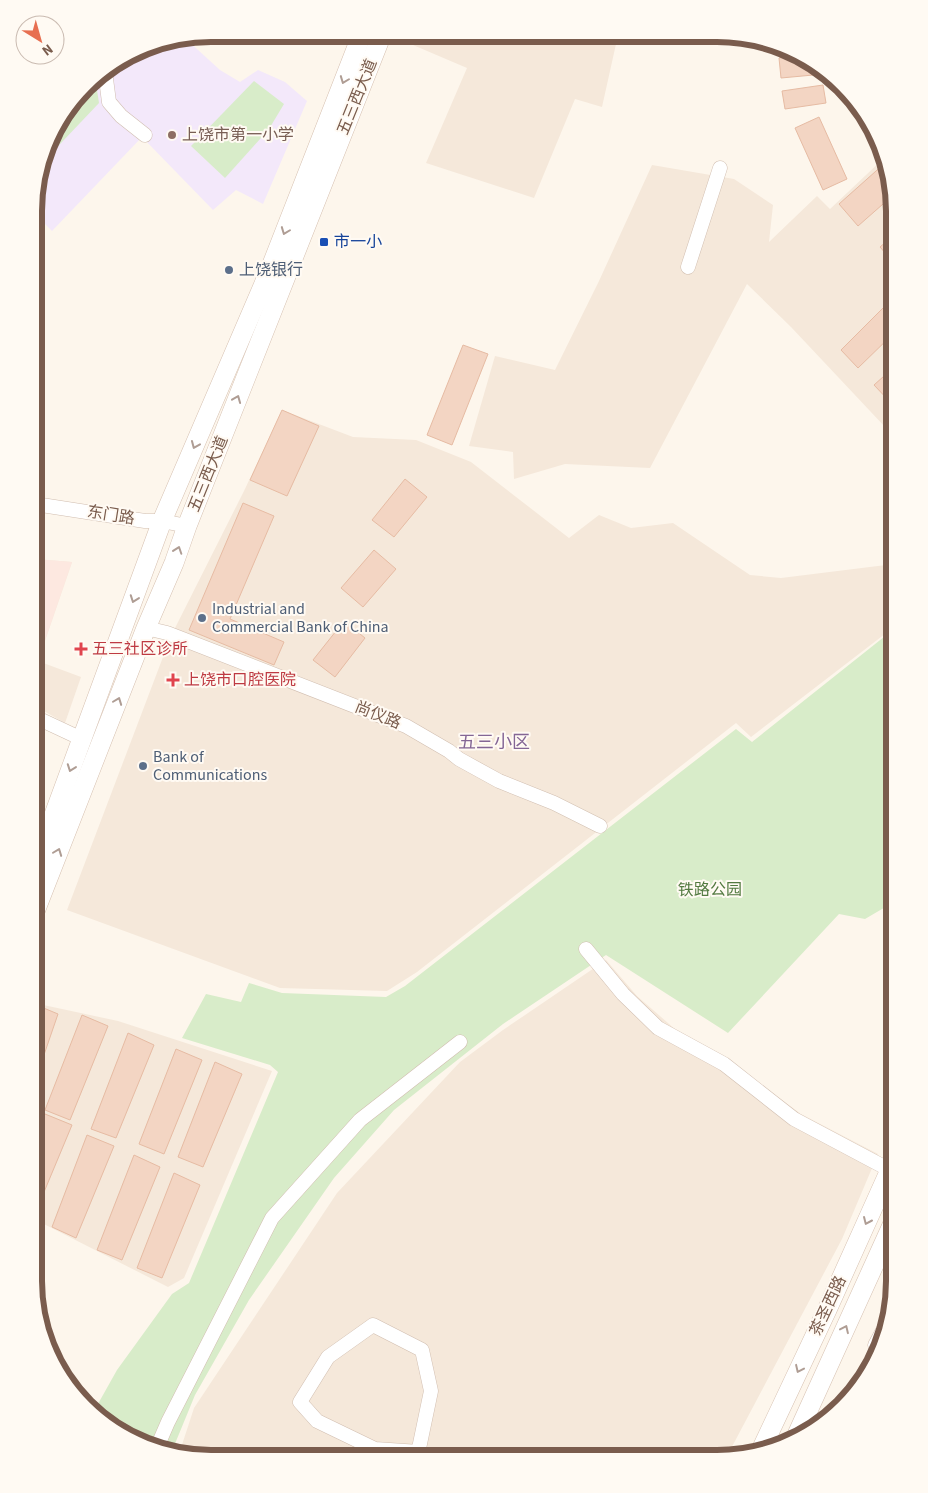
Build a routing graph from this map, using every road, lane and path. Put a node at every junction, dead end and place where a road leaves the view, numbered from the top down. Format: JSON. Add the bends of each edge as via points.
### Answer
{"nodes":[{"id":1,"x":359,"y":42,"type":"edge"},
{"id":2,"x":379,"y":42,"type":"edge"},
{"id":3,"x":106,"y":79,"type":"edge"},
{"id":4,"x":145,"y":134,"type":"dead end"},
{"id":5,"x":720,"y":168,"type":"dead end"},
{"id":6,"x":688,"y":267,"type":"dead end"},
{"id":7,"x":42,"y":505,"type":"edge"},
{"id":8,"x":162,"y":521,"type":"junction"},
{"id":9,"x":187,"y":526,"type":"junction"},
{"id":10,"x":146,"y":628,"type":"junction"},
{"id":11,"x":42,"y":721,"type":"edge"},
{"id":12,"x":82,"y":739,"type":"junction"},
{"id":13,"x":600,"y":826,"type":"dead end"},
{"id":14,"x":42,"y":847,"type":"edge"},
{"id":15,"x":42,"y":894,"type":"edge"},
{"id":16,"x":586,"y":949,"type":"dead end"},
{"id":17,"x":460,"y":1042,"type":"dead end"},
{"id":18,"x":885,"y":1162,"type":"edge"},
{"id":19,"x":885,"y":1180,"type":"edge"},
{"id":20,"x":885,"y":1241,"type":"edge"},
{"id":21,"x":880,"y":1253,"type":"junction"},
{"id":22,"x":885,"y":1257,"type":"edge"},
{"id":23,"x":800,"y":1429,"type":"edge"},
{"id":24,"x":159,"y":1442,"type":"edge"},
{"id":25,"x":764,"y":1444,"type":"edge"},
{"id":26,"x":382,"y":1450,"type":"edge"},
{"id":27,"x":419,"y":1450,"type":"edge"}],
"edges":[{"from":1,"to":8,"type":"main road","name":"五三西大道","one_way":true,"via":[[269,272]]},
{"from":9,"to":2,"type":"main road","name":"五三西大道","one_way":true},
{"from":3,"to":4,"type":"street","via":[[109,102],[120,116]]},
{"from":5,"to":6,"type":"street"},
{"from":7,"to":8,"type":"street","name":"东门路"},
{"from":8,"to":9,"type":"street","name":"东门路"},
{"from":8,"to":12,"type":"main road","name":"五三西大道","one_way":true},
{"from":10,"to":9,"type":"main road","name":"五三西大道","one_way":true},
{"from":10,"to":13,"type":"street","name":"尚仪路","via":[[167,633],[406,726],[499,781]]},
{"from":15,"to":10,"type":"main road","name":"五三西大道","one_way":true},
{"from":11,"to":12,"type":"street"},
{"from":12,"to":14,"type":"main road","name":"五三西大道","one_way":true},
{"from":16,"to":18,"type":"street","via":[[623,994],[658,1028],[724,1064],[794,1119]]},
{"from":17,"to":24,"type":"street","via":[[360,1120],[272,1218]]},
{"from":19,"to":25,"type":"main road","name":"茶圣西路","one_way":true},
{"from":20,"to":21,"type":"main road","name":"茶圣西路"},
{"from":21,"to":22,"type":"street"},
{"from":23,"to":21,"type":"main road","name":"茶圣西路","one_way":true},
{"from":26,"to":27,"type":"street","via":[[317,1421],[300,1402],[328,1358],[373,1325],[422,1350],[431,1391]]}]}
